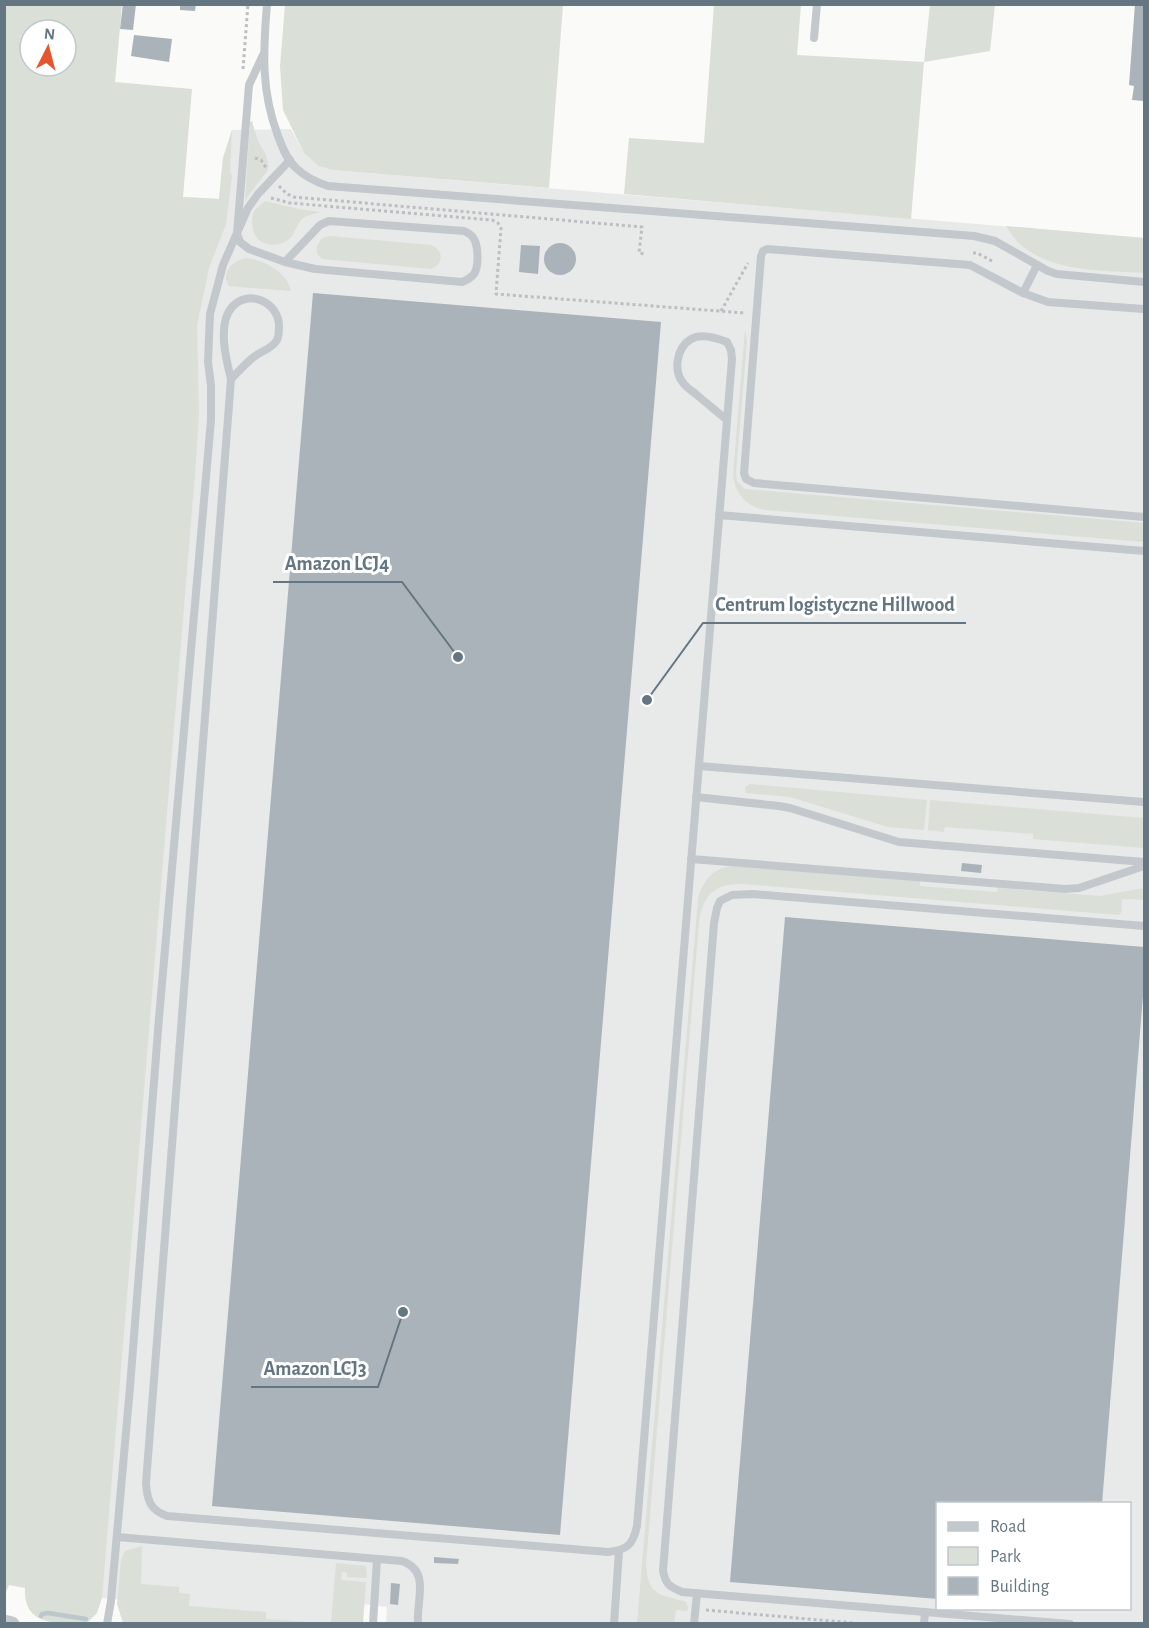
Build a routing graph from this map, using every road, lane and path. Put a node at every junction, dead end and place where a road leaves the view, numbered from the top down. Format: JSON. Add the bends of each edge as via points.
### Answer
{"nodes":[{"id":1,"x":267,"y":4,"type":"edge"},
{"id":2,"x":816,"y":4,"type":"edge"},
{"id":3,"x":814,"y":38,"type":"dead end"},
{"id":4,"x":263,"y":53,"type":"junction"},
{"id":5,"x":290,"y":160,"type":"junction"},
{"id":6,"x":260,"y":192,"type":"junction"},
{"id":7,"x":237,"y":234,"type":"junction"},
{"id":8,"x":285,"y":262,"type":"junction"},
{"id":9,"x":1037,"y":265,"type":"junction"},
{"id":10,"x":1144,"y":282,"type":"edge"},
{"id":11,"x":1023,"y":293,"type":"junction"},
{"id":12,"x":1144,"y":309,"type":"edge"},
{"id":13,"x":757,"y":314,"type":"junction"},
{"id":14,"x":231,"y":379,"type":"junction"},
{"id":15,"x":727,"y":420,"type":"junction"},
{"id":16,"x":719,"y":515,"type":"junction"},
{"id":17,"x":1144,"y":517,"type":"edge"},
{"id":18,"x":1144,"y":551,"type":"edge"},
{"id":19,"x":699,"y":766,"type":"junction"},
{"id":20,"x":696,"y":797,"type":"junction"},
{"id":21,"x":1144,"y":802,"type":"edge"},
{"id":22,"x":691,"y":860,"type":"junction"},
{"id":23,"x":1144,"y":864,"type":"edge"},
{"id":24,"x":1144,"y":926,"type":"edge"},
{"id":25,"x":117,"y":1537,"type":"junction"},
{"id":26,"x":619,"y":1551,"type":"junction"},
{"id":27,"x":378,"y":1559,"type":"junction"},
{"id":28,"x":697,"y":1593,"type":"junction"},
{"id":29,"x":695,"y":1609,"type":"junction"},
{"id":30,"x":926,"y":1612,"type":"junction"},
{"id":31,"x":4,"y":1622,"type":"edge"},
{"id":32,"x":12,"y":1623,"type":"edge"},
{"id":33,"x":107,"y":1623,"type":"edge"},
{"id":34,"x":373,"y":1623,"type":"edge"},
{"id":35,"x":418,"y":1623,"type":"edge"},
{"id":36,"x":614,"y":1623,"type":"edge"},
{"id":37,"x":694,"y":1623,"type":"edge"},
{"id":38,"x":865,"y":1623,"type":"edge"},
{"id":39,"x":924,"y":1623,"type":"edge"},
{"id":40,"x":1070,"y":1623,"type":"edge"}],
"edges":[{"from":1,"to":4,"type":"lane"},
{"from":2,"to":3,"type":"lane"},
{"from":4,"to":5,"type":"lane","via":[[270,116]]},
{"from":4,"to":7,"type":"lane","via":[[249,85]]},
{"from":5,"to":6,"type":"lane"},
{"from":5,"to":9,"type":"lane","via":[[306,176],[328,186],[987,238]]},
{"from":6,"to":7,"type":"lane"},
{"from":6,"to":13,"type":"path","via":[[290,203],[492,220],[501,228],[496,294]]},
{"from":7,"to":8,"type":"lane","via":[[249,249]]},
{"from":7,"to":25,"type":"lane","via":[[223,265],[210,314],[211,420]]},
{"from":8,"to":8,"type":"lane","via":[[320,225],[329,221],[464,231],[476,243],[476,272],[462,282],[321,270]]},
{"from":9,"to":10,"type":"lane","via":[[1058,274]]},
{"from":9,"to":11,"type":"lane"},
{"from":11,"to":12,"type":"lane","via":[[1048,302]]},
{"from":11,"to":13,"type":"lane","via":[[970,265],[767,249],[762,256]]},
{"from":13,"to":17,"type":"lane","via":[[744,473],[749,482]]},
{"from":14,"to":14,"type":"lane","via":[[277,341],[277,313],[262,300],[243,300],[233,306],[227,317],[224,336]]},
{"from":14,"to":26,"type":"lane","via":[[147,1498],[167,1516]]},
{"from":15,"to":15,"type":"lane","via":[[731,350],[727,342],[718,338],[692,339],[678,355],[677,369],[683,383]]},
{"from":15,"to":16,"type":"lane"},
{"from":16,"to":18,"type":"lane"},
{"from":16,"to":19,"type":"lane"},
{"from":19,"to":20,"type":"lane"},
{"from":19,"to":21,"type":"lane"},
{"from":20,"to":22,"type":"lane"},
{"from":20,"to":23,"type":"lane","via":[[790,808],[899,842]]},
{"from":22,"to":23,"type":"lane","via":[[1065,889],[1079,888]]},
{"from":22,"to":26,"type":"lane","via":[[637,1526],[634,1538]]},
{"from":24,"to":28,"type":"lane","via":[[753,894],[732,895],[720,901],[714,923],[663,1571],[670,1586]]},
{"from":25,"to":27,"type":"lane"},
{"from":25,"to":33,"type":"lane"},
{"from":26,"to":36,"type":"lane"},
{"from":27,"to":34,"type":"lane"},
{"from":27,"to":35,"type":"lane","via":[[402,1561],[419,1574]]},
{"from":28,"to":29,"type":"lane"},
{"from":28,"to":30,"type":"lane"},
{"from":29,"to":37,"type":"lane"},
{"from":29,"to":38,"type":"path"},
{"from":30,"to":39,"type":"lane"},
{"from":30,"to":40,"type":"lane"},
{"from":31,"to":32,"type":"street"}]}
